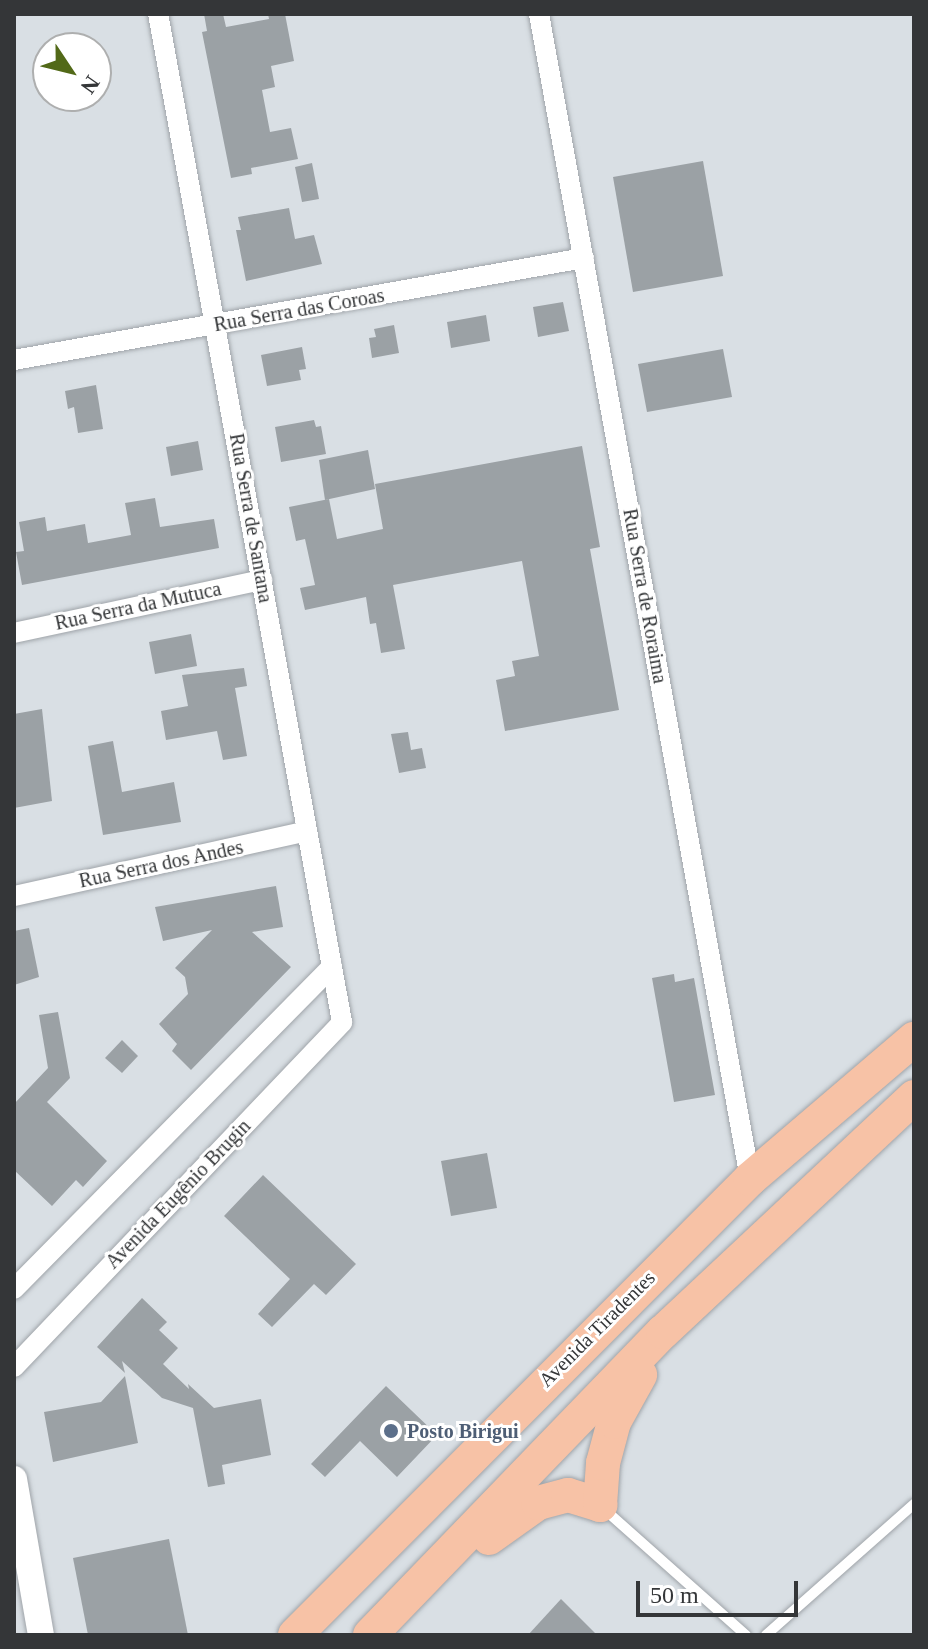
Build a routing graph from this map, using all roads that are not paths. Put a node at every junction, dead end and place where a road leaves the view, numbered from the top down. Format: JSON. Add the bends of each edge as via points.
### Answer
{"nodes":[{"id":1,"x":158,"y":14,"type":"edge"},
{"id":2,"x":539,"y":14,"type":"edge"},
{"id":3,"x":584,"y":258,"type":"junction"},
{"id":4,"x":216,"y":325,"type":"junction"},
{"id":5,"x":14,"y":360,"type":"edge"},
{"id":6,"x":262,"y":580,"type":"junction"},
{"id":7,"x":14,"y":633,"type":"edge"},
{"id":8,"x":307,"y":831,"type":"junction"},
{"id":9,"x":14,"y":896,"type":"edge"},
{"id":10,"x":332,"y":966,"type":"junction"},
{"id":11,"x":914,"y":1012,"type":"edge"},
{"id":12,"x":342,"y":1022,"type":"joint"},
{"id":13,"x":914,"y":1039,"type":"edge"},
{"id":14,"x":914,"y":1097,"type":"edge"},
{"id":15,"x":914,"y":1108,"type":"edge"},
{"id":16,"x":821,"y":1116,"type":"junction"},
{"id":17,"x":863,"y":1142,"type":"junction"},
{"id":18,"x":750,"y":1179,"type":"junction"},
{"id":19,"x":14,"y":1289,"type":"edge"},
{"id":20,"x":663,"y":1332,"type":"junction"},
{"id":21,"x":14,"y":1367,"type":"edge"},
{"id":22,"x":14,"y":1479,"type":"edge"},
{"id":23,"x":914,"y":1504,"type":"edge"},
{"id":24,"x":600,"y":1505,"type":"junction"},
{"id":25,"x":379,"y":1626,"type":"edge"},
{"id":26,"x":41,"y":1635,"type":"edge"},
{"id":27,"x":295,"y":1635,"type":"edge"},
{"id":28,"x":746,"y":1635,"type":"edge"},
{"id":29,"x":766,"y":1635,"type":"edge"}],
"edges":[{"from":1,"to":4,"type":"street","name":"Rua Serra de Santana"},
{"from":2,"to":3,"type":"street","name":"Rua Serra de Roraima"},
{"from":3,"to":4,"type":"street","name":"Rua Serra das Coroas"},
{"from":3,"to":18,"type":"street","name":"Rua Serra de Roraima"},
{"from":4,"to":5,"type":"street","name":"Rua Serra das Coroas"},
{"from":4,"to":6,"type":"street","name":"Rua Serra de Santana"},
{"from":6,"to":7,"type":"street","name":"Rua Serra da Mutuca"},
{"from":6,"to":8,"type":"street","name":"Rua Serra de Santana"},
{"from":8,"to":9,"type":"street","name":"Rua Serra dos Andes"},
{"from":8,"to":10,"type":"street","name":"Rua Serra de Santana"},
{"from":10,"to":12,"type":"street","name":"Rua Serra de Santana"},
{"from":10,"to":19,"type":"street"},
{"from":11,"to":16,"type":"highway"},
{"from":12,"to":21,"type":"street","name":"Avenida Eugênio Brugin"},
{"from":13,"to":16,"type":"highway","name":"Avenida Tiradentes"},
{"from":14,"to":17,"type":"highway"},
{"from":15,"to":17,"type":"highway"},
{"from":16,"to":18,"type":"highway","name":"Avenida Tiradentes"},
{"from":17,"to":20,"type":"highway"},
{"from":18,"to":27,"type":"highway","name":"Avenida Tiradentes"},
{"from":20,"to":24,"type":"highway","via":[[614,1422],[603,1463]]},
{"from":20,"to":25,"type":"highway"},
{"from":22,"to":26,"type":"street"},
{"from":23,"to":29,"type":"lane"},
{"from":24,"to":25,"type":"highway","via":[[568,1495],[538,1503]]},
{"from":24,"to":28,"type":"lane"}]}
